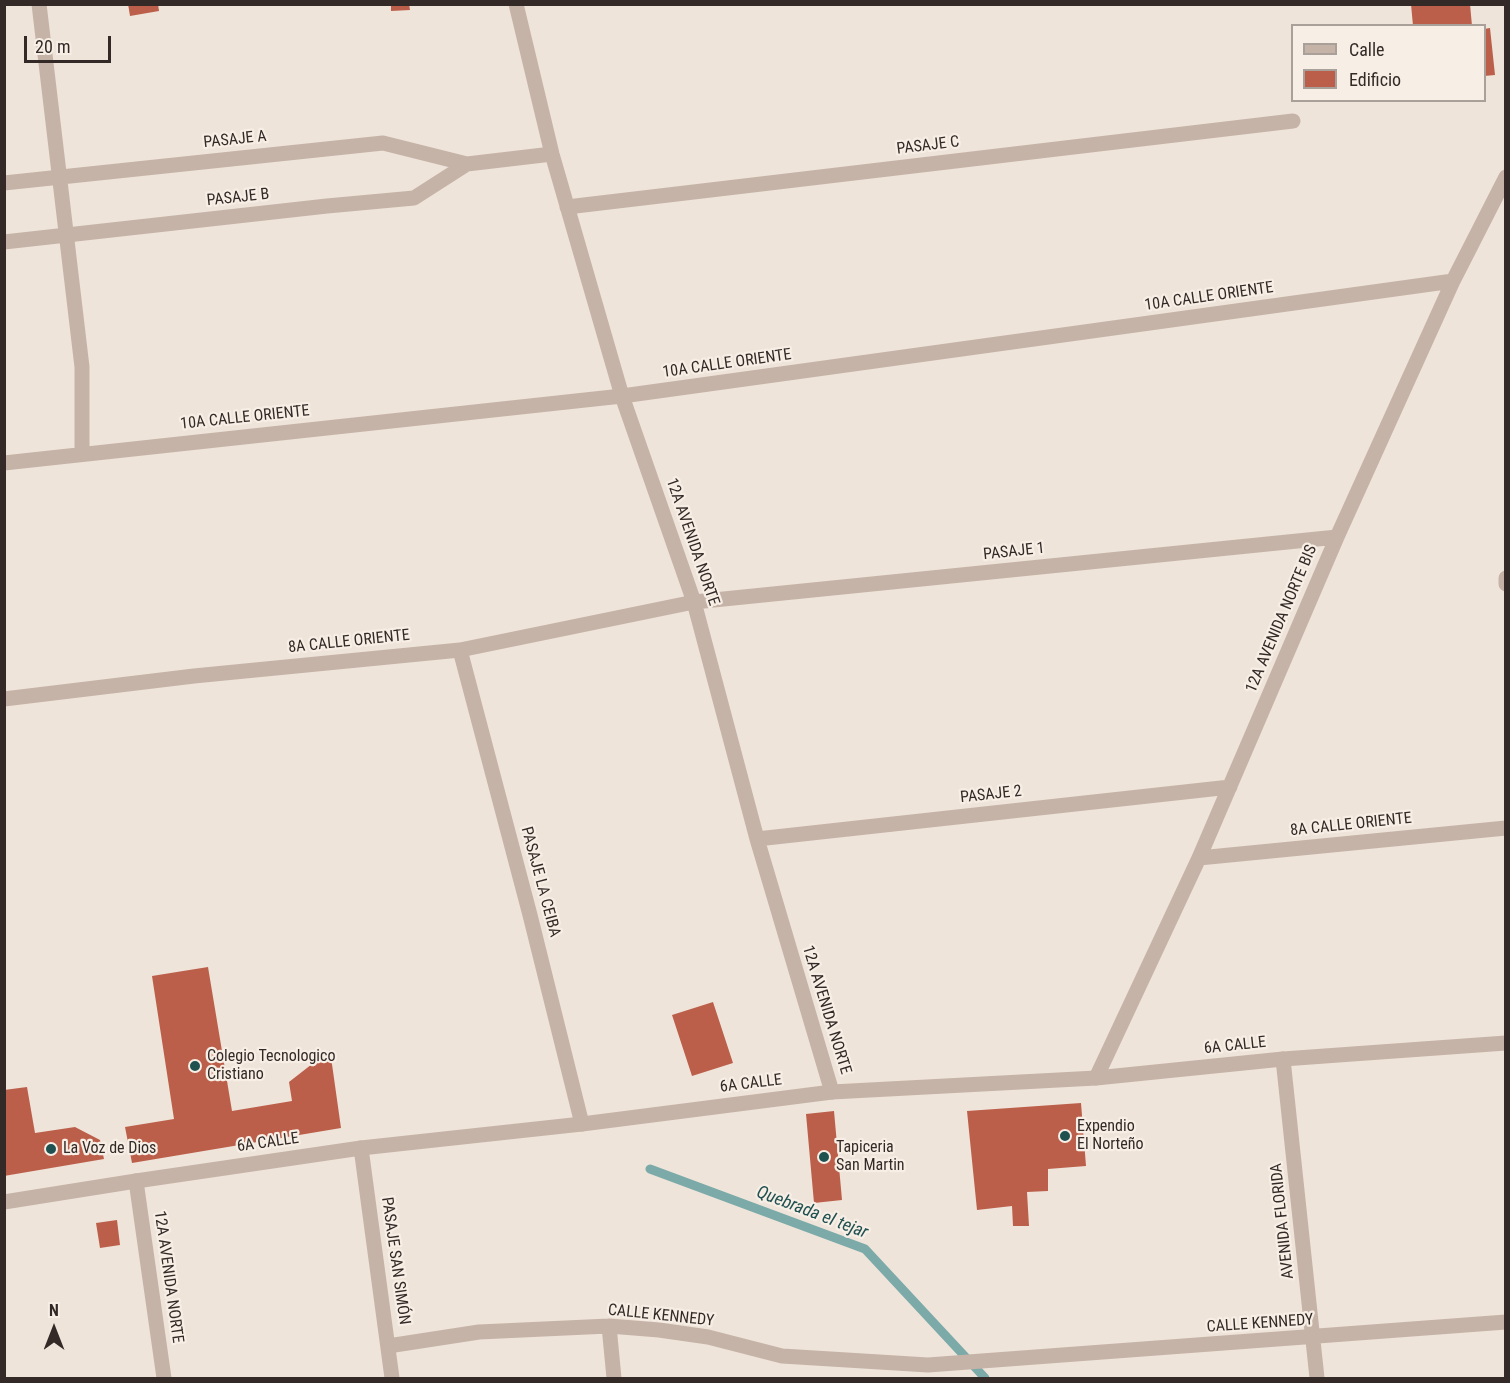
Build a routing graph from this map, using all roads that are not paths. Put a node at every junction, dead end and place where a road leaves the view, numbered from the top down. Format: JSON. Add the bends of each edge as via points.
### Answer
{"nodes":[{"id":1,"x":39,"y":4,"type":"edge"},
{"id":2,"x":516,"y":4,"type":"edge"},
{"id":3,"x":1293,"y":121,"type":"dead end"},
{"id":4,"x":552,"y":154,"type":"junction"},
{"id":5,"x":466,"y":164,"type":"junction"},
{"id":6,"x":59,"y":176,"type":"junction"},
{"id":7,"x":1506,"y":177,"type":"edge"},
{"id":8,"x":4,"y":183,"type":"edge"},
{"id":9,"x":567,"y":207,"type":"junction"},
{"id":10,"x":66,"y":235,"type":"junction"},
{"id":11,"x":4,"y":242,"type":"edge"},
{"id":12,"x":1453,"y":281,"type":"junction"},
{"id":13,"x":622,"y":396,"type":"junction"},
{"id":14,"x":82,"y":454,"type":"junction"},
{"id":15,"x":4,"y":463,"type":"edge"},
{"id":16,"x":1337,"y":537,"type":"junction"},
{"id":17,"x":1506,"y":578,"type":"edge"},
{"id":18,"x":1506,"y":584,"type":"edge"},
{"id":19,"x":694,"y":602,"type":"junction"},
{"id":20,"x":460,"y":650,"type":"junction"},
{"id":21,"x":4,"y":699,"type":"edge"},
{"id":22,"x":1230,"y":787,"type":"junction"},
{"id":23,"x":1506,"y":828,"type":"edge"},
{"id":24,"x":757,"y":839,"type":"junction"},
{"id":25,"x":1199,"y":858,"type":"junction"},
{"id":26,"x":1506,"y":1043,"type":"edge"},
{"id":27,"x":1283,"y":1059,"type":"junction"},
{"id":28,"x":1096,"y":1078,"type":"junction"},
{"id":29,"x":832,"y":1092,"type":"junction"},
{"id":30,"x":582,"y":1124,"type":"junction"},
{"id":31,"x":361,"y":1148,"type":"junction"},
{"id":32,"x":136,"y":1181,"type":"junction"},
{"id":33,"x":4,"y":1202,"type":"edge"},
{"id":34,"x":1506,"y":1323,"type":"edge"},
{"id":35,"x":609,"y":1326,"type":"junction"},
{"id":36,"x":1313,"y":1338,"type":"junction"},
{"id":37,"x":388,"y":1346,"type":"junction"},
{"id":38,"x":164,"y":1378,"type":"edge"},
{"id":39,"x":392,"y":1378,"type":"edge"},
{"id":40,"x":614,"y":1378,"type":"edge"},
{"id":41,"x":1317,"y":1378,"type":"edge"}],
"edges":[{"from":1,"to":6,"type":"street"},
{"from":2,"to":4,"type":"street","name":"12A AVENIDA NORTE"},
{"from":3,"to":9,"type":"street","name":"PASAJE C"},
{"from":4,"to":5,"type":"street"},
{"from":4,"to":9,"type":"street","name":"12A AVENIDA NORTE"},
{"from":5,"to":6,"type":"street","name":"PASAJE A","via":[[383,143]]},
{"from":5,"to":10,"type":"street","name":"PASAJE B","via":[[414,198]]},
{"from":6,"to":8,"type":"street","name":"PASAJE A"},
{"from":6,"to":10,"type":"street"},
{"from":7,"to":12,"type":"street","name":"12A AVENIDA NORTE BIS"},
{"from":9,"to":13,"type":"street","name":"12A AVENIDA NORTE"},
{"from":10,"to":11,"type":"street","name":"PASAJE B"},
{"from":10,"to":14,"type":"street","via":[[82,367]]},
{"from":12,"to":13,"type":"street","name":"10A CALLE ORIENTE"},
{"from":12,"to":16,"type":"street","name":"12A AVENIDA NORTE BIS"},
{"from":13,"to":14,"type":"street","name":"10A CALLE ORIENTE"},
{"from":13,"to":19,"type":"street","name":"12A AVENIDA NORTE"},
{"from":14,"to":15,"type":"street","name":"10A CALLE ORIENTE"},
{"from":16,"to":19,"type":"street","name":"PASAJE 1"},
{"from":16,"to":22,"type":"street","name":"12A AVENIDA NORTE BIS"},
{"from":17,"to":18,"type":"street"},
{"from":19,"to":20,"type":"street","name":"8A CALLE ORIENTE"},
{"from":19,"to":24,"type":"street","name":"12A AVENIDA NORTE"},
{"from":20,"to":21,"type":"street","name":"8A CALLE ORIENTE"},
{"from":20,"to":30,"type":"street","name":"PASAJE LA CEIBA"},
{"from":22,"to":24,"type":"street","name":"PASAJE 2"},
{"from":22,"to":25,"type":"street","name":"12A AVENIDA NORTE BIS"},
{"from":23,"to":25,"type":"street","name":"8A CALLE ORIENTE"},
{"from":24,"to":29,"type":"street","name":"12A AVENIDA NORTE"},
{"from":25,"to":28,"type":"street","name":"12A AVENIDA NORTE BIS"},
{"from":26,"to":27,"type":"street","name":"6A CALLE"},
{"from":27,"to":28,"type":"street","name":"6A CALLE"},
{"from":27,"to":36,"type":"street","name":"AVENIDA FLORIDA"},
{"from":28,"to":29,"type":"street","name":"6A CALLE"},
{"from":29,"to":30,"type":"street","name":"6A CALLE"},
{"from":30,"to":31,"type":"street","name":"6A CALLE"},
{"from":31,"to":32,"type":"street","name":"6A CALLE"},
{"from":31,"to":37,"type":"street","name":"PASAJE SAN SIMÓN"},
{"from":32,"to":33,"type":"street","name":"6A CALLE"},
{"from":32,"to":38,"type":"street","name":"12A AVENIDA NORTE"},
{"from":34,"to":36,"type":"street","name":"CALLE KENNEDY"},
{"from":35,"to":36,"type":"street","name":"CALLE KENNEDY","via":[[708,1337],[782,1356],[928,1365]]},
{"from":35,"to":37,"type":"street","name":"CALLE KENNEDY","via":[[479,1332]]},
{"from":35,"to":40,"type":"street"},
{"from":36,"to":41,"type":"street","name":"AVENIDA FLORIDA"},
{"from":37,"to":39,"type":"street","name":"PASAJE SAN SIMÓN"}]}
